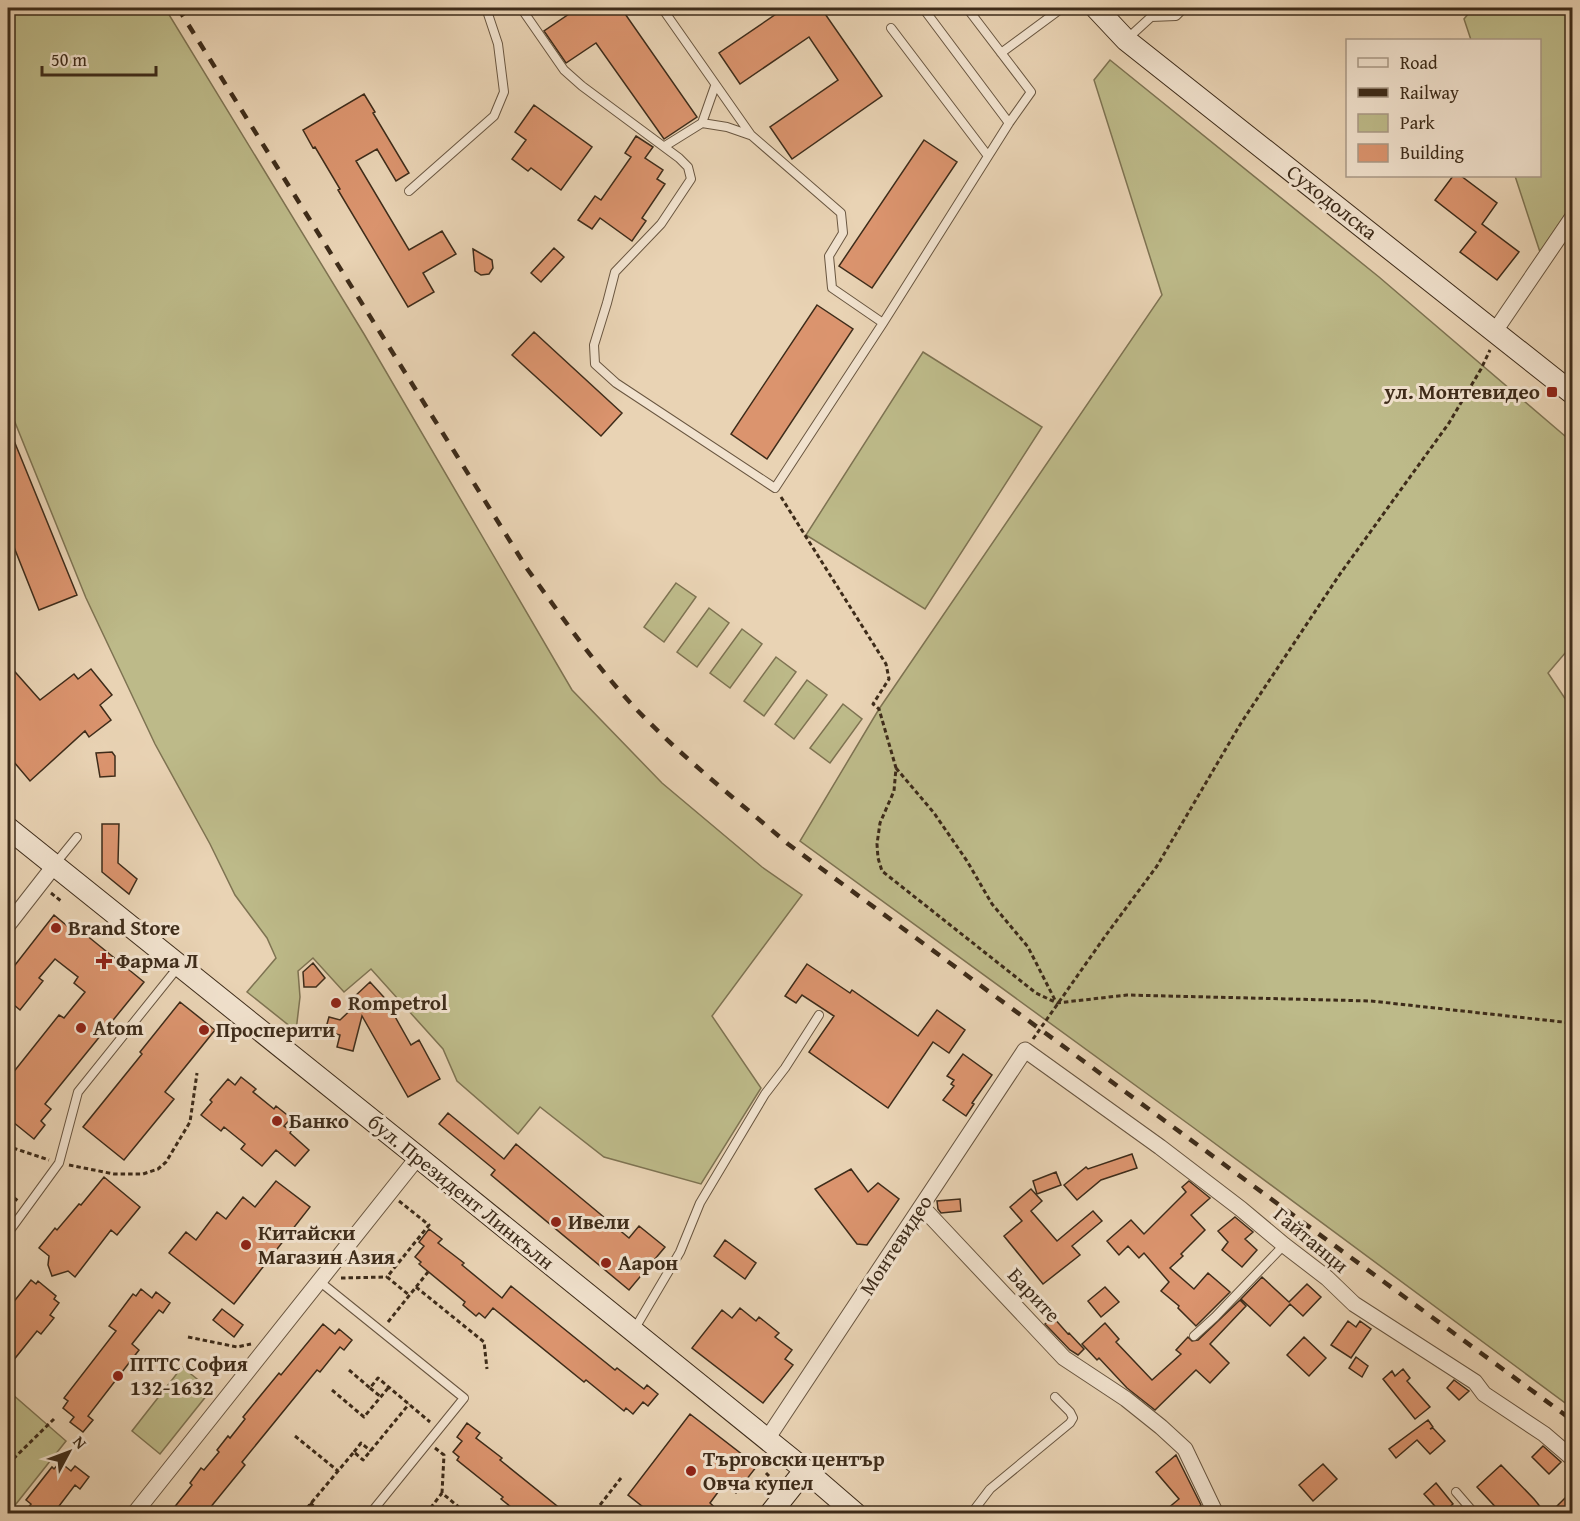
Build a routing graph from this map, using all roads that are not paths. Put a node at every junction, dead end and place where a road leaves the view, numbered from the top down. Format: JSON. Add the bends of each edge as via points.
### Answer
{"nodes":[{"id":1,"x":486,"y":8,"type":"edge"},
{"id":2,"x":521,"y":8,"type":"edge"},
{"id":3,"x":662,"y":8,"type":"edge"},
{"id":4,"x":923,"y":8,"type":"edge"},
{"id":5,"x":967,"y":8,"type":"edge"},
{"id":6,"x":1062,"y":8,"type":"edge"},
{"id":7,"x":1096,"y":8,"type":"edge"},
{"id":8,"x":1184,"y":8,"type":"edge"},
{"id":9,"x":891,"y":28,"type":"dead end"},
{"id":10,"x":1126,"y":40,"type":"junction"},
{"id":11,"x":1001,"y":53,"type":"junction"},
{"id":12,"x":716,"y":86,"type":"junction"},
{"id":13,"x":702,"y":123,"type":"junction"},
{"id":14,"x":1009,"y":123,"type":"junction"},
{"id":15,"x":751,"y":135,"type":"junction"},
{"id":16,"x":665,"y":146,"type":"junction"},
{"id":17,"x":988,"y":156,"type":"junction"},
{"id":18,"x":409,"y":191,"type":"dead end"},
{"id":19,"x":1572,"y":218,"type":"edge"},
{"id":20,"x":883,"y":323,"type":"junction"},
{"id":21,"x":1495,"y":331,"type":"junction"},
{"id":22,"x":1572,"y":393,"type":"edge"},
{"id":23,"x":8,"y":828,"type":"edge"},
{"id":24,"x":76,"y":837,"type":"dead end"},
{"id":25,"x":54,"y":866,"type":"junction"},
{"id":26,"x":8,"y":925,"type":"edge"},
{"id":27,"x":179,"y":966,"type":"junction"},
{"id":28,"x":819,"y":1015,"type":"dead end"},
{"id":29,"x":1025,"y":1050,"type":"joint"},
{"id":30,"x":418,"y":1157,"type":"junction"},
{"id":31,"x":922,"y":1207,"type":"junction"},
{"id":32,"x":8,"y":1233,"type":"edge"},
{"id":33,"x":1284,"y":1245,"type":"junction"},
{"id":34,"x":319,"y":1281,"type":"junction"},
{"id":35,"x":634,"y":1332,"type":"junction"},
{"id":36,"x":1194,"y":1336,"type":"dead end"},
{"id":37,"x":1055,"y":1397,"type":"dead end"},
{"id":38,"x":766,"y":1439,"type":"junction"},
{"id":39,"x":1572,"y":1458,"type":"edge"},
{"id":40,"x":805,"y":1470,"type":"junction"},
{"id":41,"x":1456,"y":1492,"type":"dead end"},
{"id":42,"x":134,"y":1514,"type":"edge"},
{"id":43,"x":370,"y":1514,"type":"edge"},
{"id":44,"x":770,"y":1514,"type":"edge"},
{"id":45,"x":856,"y":1514,"type":"edge"},
{"id":46,"x":971,"y":1514,"type":"edge"},
{"id":47,"x":1216,"y":1514,"type":"edge"},
{"id":48,"x":1475,"y":1514,"type":"edge"}],
"edges":[{"from":1,"to":18,"type":"lane","via":[[498,44],[504,92],[495,116]]},
{"from":2,"to":16,"type":"lane","via":[[564,70]]},
{"from":3,"to":12,"type":"lane"},
{"from":4,"to":14,"type":"lane"},
{"from":5,"to":11,"type":"lane"},
{"from":6,"to":11,"type":"lane"},
{"from":7,"to":10,"type":"street","name":"Суходолска"},
{"from":8,"to":10,"type":"lane","via":[[1176,16],[1151,16]]},
{"from":9,"to":17,"type":"lane"},
{"from":10,"to":21,"type":"street","name":"Суходолска"},
{"from":11,"to":14,"type":"lane","via":[[1031,92]]},
{"from":12,"to":13,"type":"lane"},
{"from":12,"to":15,"type":"lane"},
{"from":13,"to":15,"type":"lane"},
{"from":13,"to":16,"type":"lane"},
{"from":14,"to":17,"type":"lane"},
{"from":15,"to":20,"type":"lane","via":[[841,213],[843,233],[829,256],[832,288]]},
{"from":16,"to":20,"type":"lane","via":[[688,167],[691,179],[661,224],[615,272],[594,345],[595,364],[616,383],[775,488]]},
{"from":17,"to":20,"type":"lane"},
{"from":19,"to":21,"type":"street"},
{"from":21,"to":22,"type":"street","name":"Суходолска"},
{"from":23,"to":25,"type":"street","name":"бул. Президент Линкълн"},
{"from":24,"to":25,"type":"lane"},
{"from":25,"to":26,"type":"street"},
{"from":25,"to":27,"type":"street","name":"бул. Президент Линкълн"},
{"from":27,"to":30,"type":"street","name":"бул. Президент Линкълн"},
{"from":27,"to":32,"type":"lane","via":[[78,1092],[59,1163]]},
{"from":28,"to":35,"type":"lane","via":[[765,1094],[700,1203],[680,1252]]},
{"from":29,"to":31,"type":"street","name":"Монтевидео"},
{"from":29,"to":33,"type":"street","name":"Гайтанци","via":[[1178,1161]]},
{"from":30,"to":34,"type":"street"},
{"from":30,"to":35,"type":"street","name":"бул. Президент Линкълн"},
{"from":31,"to":38,"type":"street","name":"Монтевидео"},
{"from":31,"to":47,"type":"street","name":"Барите","via":[[1064,1358],[1126,1399],[1185,1449]]},
{"from":33,"to":36,"type":"lane"},
{"from":33,"to":39,"type":"street","name":"Гайтанци","via":[[1354,1304],[1475,1382],[1484,1394]]},
{"from":34,"to":42,"type":"street"},
{"from":34,"to":43,"type":"lane","via":[[464,1398]]},
{"from":35,"to":38,"type":"street","name":"бул. Президент Линкълн"},
{"from":37,"to":46,"type":"lane","via":[[1070,1412],[1070,1423],[990,1489]]},
{"from":38,"to":40,"type":"street","name":"бул. Президент Линкълн"},
{"from":40,"to":44,"type":"street"},
{"from":40,"to":45,"type":"street","name":"бул. Президент Линкълн"},
{"from":41,"to":48,"type":"lane"}]}
